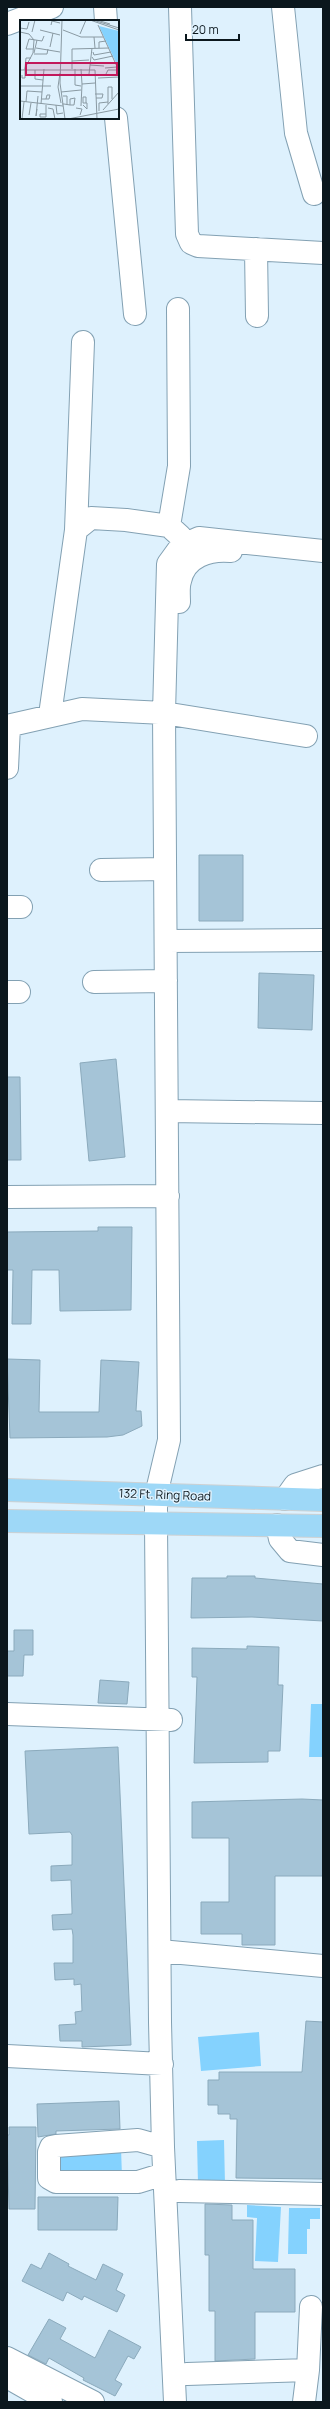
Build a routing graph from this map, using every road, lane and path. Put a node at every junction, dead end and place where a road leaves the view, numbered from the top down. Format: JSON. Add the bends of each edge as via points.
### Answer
{"nodes":[{"id":1,"x":52,"y":7,"type":"edge"},
{"id":2,"x":105,"y":7,"type":"edge"},
{"id":3,"x":180,"y":7,"type":"edge"},
{"id":4,"x":283,"y":7,"type":"edge"},
{"id":5,"x":106,"y":20,"type":"edge"},
{"id":6,"x":7,"y":24,"type":"edge"},
{"id":7,"x":116,"y":119,"type":"edge"},
{"id":8,"x":314,"y":194,"type":"dead end"},
{"id":9,"x":256,"y":249,"type":"junction"},
{"id":10,"x":323,"y":253,"type":"edge"},
{"id":11,"x":178,"y":309,"type":"dead end"},
{"id":12,"x":135,"y":314,"type":"dead end"},
{"id":13,"x":257,"y":316,"type":"dead end"},
{"id":14,"x":83,"y":342,"type":"dead end"},
{"id":15,"x":170,"y":526,"type":"junction"},
{"id":16,"x":76,"y":530,"type":"junction"},
{"id":17,"x":187,"y":543,"type":"junction"},
{"id":18,"x":323,"y":550,"type":"edge"},
{"id":19,"x":323,"y":561,"type":"edge"},
{"id":20,"x":50,"y":715,"type":"junction"},
{"id":21,"x":170,"y":715,"type":"junction"},
{"id":22,"x":8,"y":726,"type":"edge"},
{"id":23,"x":306,"y":736,"type":"dead end"},
{"id":24,"x":7,"y":768,"type":"edge"},
{"id":25,"x":165,"y":869,"type":"junction"},
{"id":26,"x":101,"y":870,"type":"dead end"},
{"id":27,"x":323,"y":940,"type":"edge"},
{"id":28,"x":172,"y":941,"type":"junction"},
{"id":29,"x":166,"y":981,"type":"junction"},
{"id":30,"x":94,"y":982,"type":"dead end"},
{"id":31,"x":173,"y":1111,"type":"junction"},
{"id":32,"x":323,"y":1113,"type":"edge"},
{"id":33,"x":168,"y":1196,"type":"junction"},
{"id":34,"x":7,"y":1197,"type":"edge"},
{"id":35,"x":323,"y":1476,"type":"edge"},
{"id":36,"x":7,"y":1490,"type":"edge"},
{"id":37,"x":163,"y":1495,"type":"junction"},
{"id":38,"x":286,"y":1499,"type":"junction"},
{"id":39,"x":323,"y":1500,"type":"edge"},
{"id":40,"x":7,"y":1521,"type":"edge"},
{"id":41,"x":162,"y":1523,"type":"junction"},
{"id":42,"x":277,"y":1525,"type":"junction"},
{"id":43,"x":323,"y":1526,"type":"edge"},
{"id":44,"x":323,"y":1555,"type":"edge"},
{"id":45,"x":7,"y":1714,"type":"edge"},
{"id":46,"x":164,"y":1720,"type":"junction"},
{"id":47,"x":166,"y":1951,"type":"junction"},
{"id":48,"x":323,"y":1966,"type":"edge"},
{"id":49,"x":7,"y":2056,"type":"edge"},
{"id":50,"x":162,"y":2064,"type":"junction"},
{"id":51,"x":163,"y":2148,"type":"junction"},
{"id":52,"x":164,"y":2174,"type":"junction"},
{"id":53,"x":180,"y":2191,"type":"junction"},
{"id":54,"x":323,"y":2194,"type":"edge"},
{"id":55,"x":311,"y":2307,"type":"dead end"},
{"id":56,"x":7,"y":2358,"type":"edge"},
{"id":57,"x":308,"y":2370,"type":"junction"},
{"id":58,"x":187,"y":2374,"type":"junction"},
{"id":59,"x":7,"y":2377,"type":"edge"},
{"id":60,"x":51,"y":2402,"type":"edge"},
{"id":61,"x":93,"y":2402,"type":"edge"},
{"id":62,"x":175,"y":2402,"type":"edge"},
{"id":63,"x":188,"y":2402,"type":"edge"},
{"id":64,"x":304,"y":2402,"type":"edge"}],
"edges":[{"from":1,"to":6,"type":"street"},
{"from":2,"to":5,"type":"street"},
{"from":3,"to":9,"type":"street","via":[[187,234],[191,243],[198,246]]},
{"from":4,"to":8,"type":"street","via":[[296,133]]},
{"from":7,"to":12,"type":"street"},
{"from":9,"to":10,"type":"street"},
{"from":9,"to":13,"type":"street"},
{"from":11,"to":15,"type":"street","via":[[179,466]]},
{"from":14,"to":16,"type":"street"},
{"from":15,"to":16,"type":"street","via":[[91,518]]},
{"from":15,"to":17,"type":"street"},
{"from":16,"to":20,"type":"street"},
{"from":17,"to":18,"type":"street","via":[[199,538]]},
{"from":17,"to":21,"type":"street","via":[[181,546],[168,564]]},
{"from":19,"to":21,"type":"street","via":[[223,551],[202,553],[187,566],[180,580]]},
{"from":20,"to":21,"type":"street","via":[[82,709]]},
{"from":20,"to":22,"type":"street"},
{"from":21,"to":23,"type":"street"},
{"from":21,"to":25,"type":"street"},
{"from":21,"to":28,"type":"street"},
{"from":22,"to":24,"type":"street"},
{"from":25,"to":26,"type":"street"},
{"from":25,"to":28,"type":"street"},
{"from":27,"to":28,"type":"street"},
{"from":28,"to":29,"type":"street"},
{"from":28,"to":31,"type":"street"},
{"from":29,"to":30,"type":"street"},
{"from":29,"to":31,"type":"street"},
{"from":31,"to":32,"type":"street"},
{"from":31,"to":33,"type":"street"},
{"from":31,"to":37,"type":"street","via":[[182,1442]]},
{"from":33,"to":34,"type":"street"},
{"from":33,"to":37,"type":"street","via":[[169,1440]]},
{"from":35,"to":38,"type":"street","via":[[295,1485]]},
{"from":36,"to":37,"type":"main road","name":"132 Ft. Ring Road"},
{"from":37,"to":38,"type":"main road","name":"132 Ft. Ring Road"},
{"from":37,"to":41,"type":"street"},
{"from":38,"to":39,"type":"main road","name":"132 Ft. Ring Road"},
{"from":40,"to":41,"type":"main road"},
{"from":41,"to":42,"type":"main road"},
{"from":41,"to":46,"type":"street"},
{"from":42,"to":43,"type":"main road"},
{"from":42,"to":44,"type":"street","via":[[280,1539],[290,1551]]},
{"from":45,"to":46,"type":"street"},
{"from":46,"to":47,"type":"street"},
{"from":47,"to":48,"type":"street"},
{"from":47,"to":50,"type":"street"},
{"from":47,"to":53,"type":"street"},
{"from":49,"to":50,"type":"street"},
{"from":50,"to":51,"type":"street"},
{"from":51,"to":52,"type":"street"},
{"from":51,"to":52,"type":"street","via":[[138,2140],[51,2147],[48,2178],[56,2182],[138,2182]]},
{"from":52,"to":62,"type":"street"},
{"from":53,"to":54,"type":"street"},
{"from":53,"to":58,"type":"street"},
{"from":55,"to":57,"type":"street"},
{"from":56,"to":61,"type":"street"},
{"from":57,"to":58,"type":"street"},
{"from":57,"to":64,"type":"street"},
{"from":58,"to":63,"type":"street"},
{"from":59,"to":60,"type":"street"}]}
